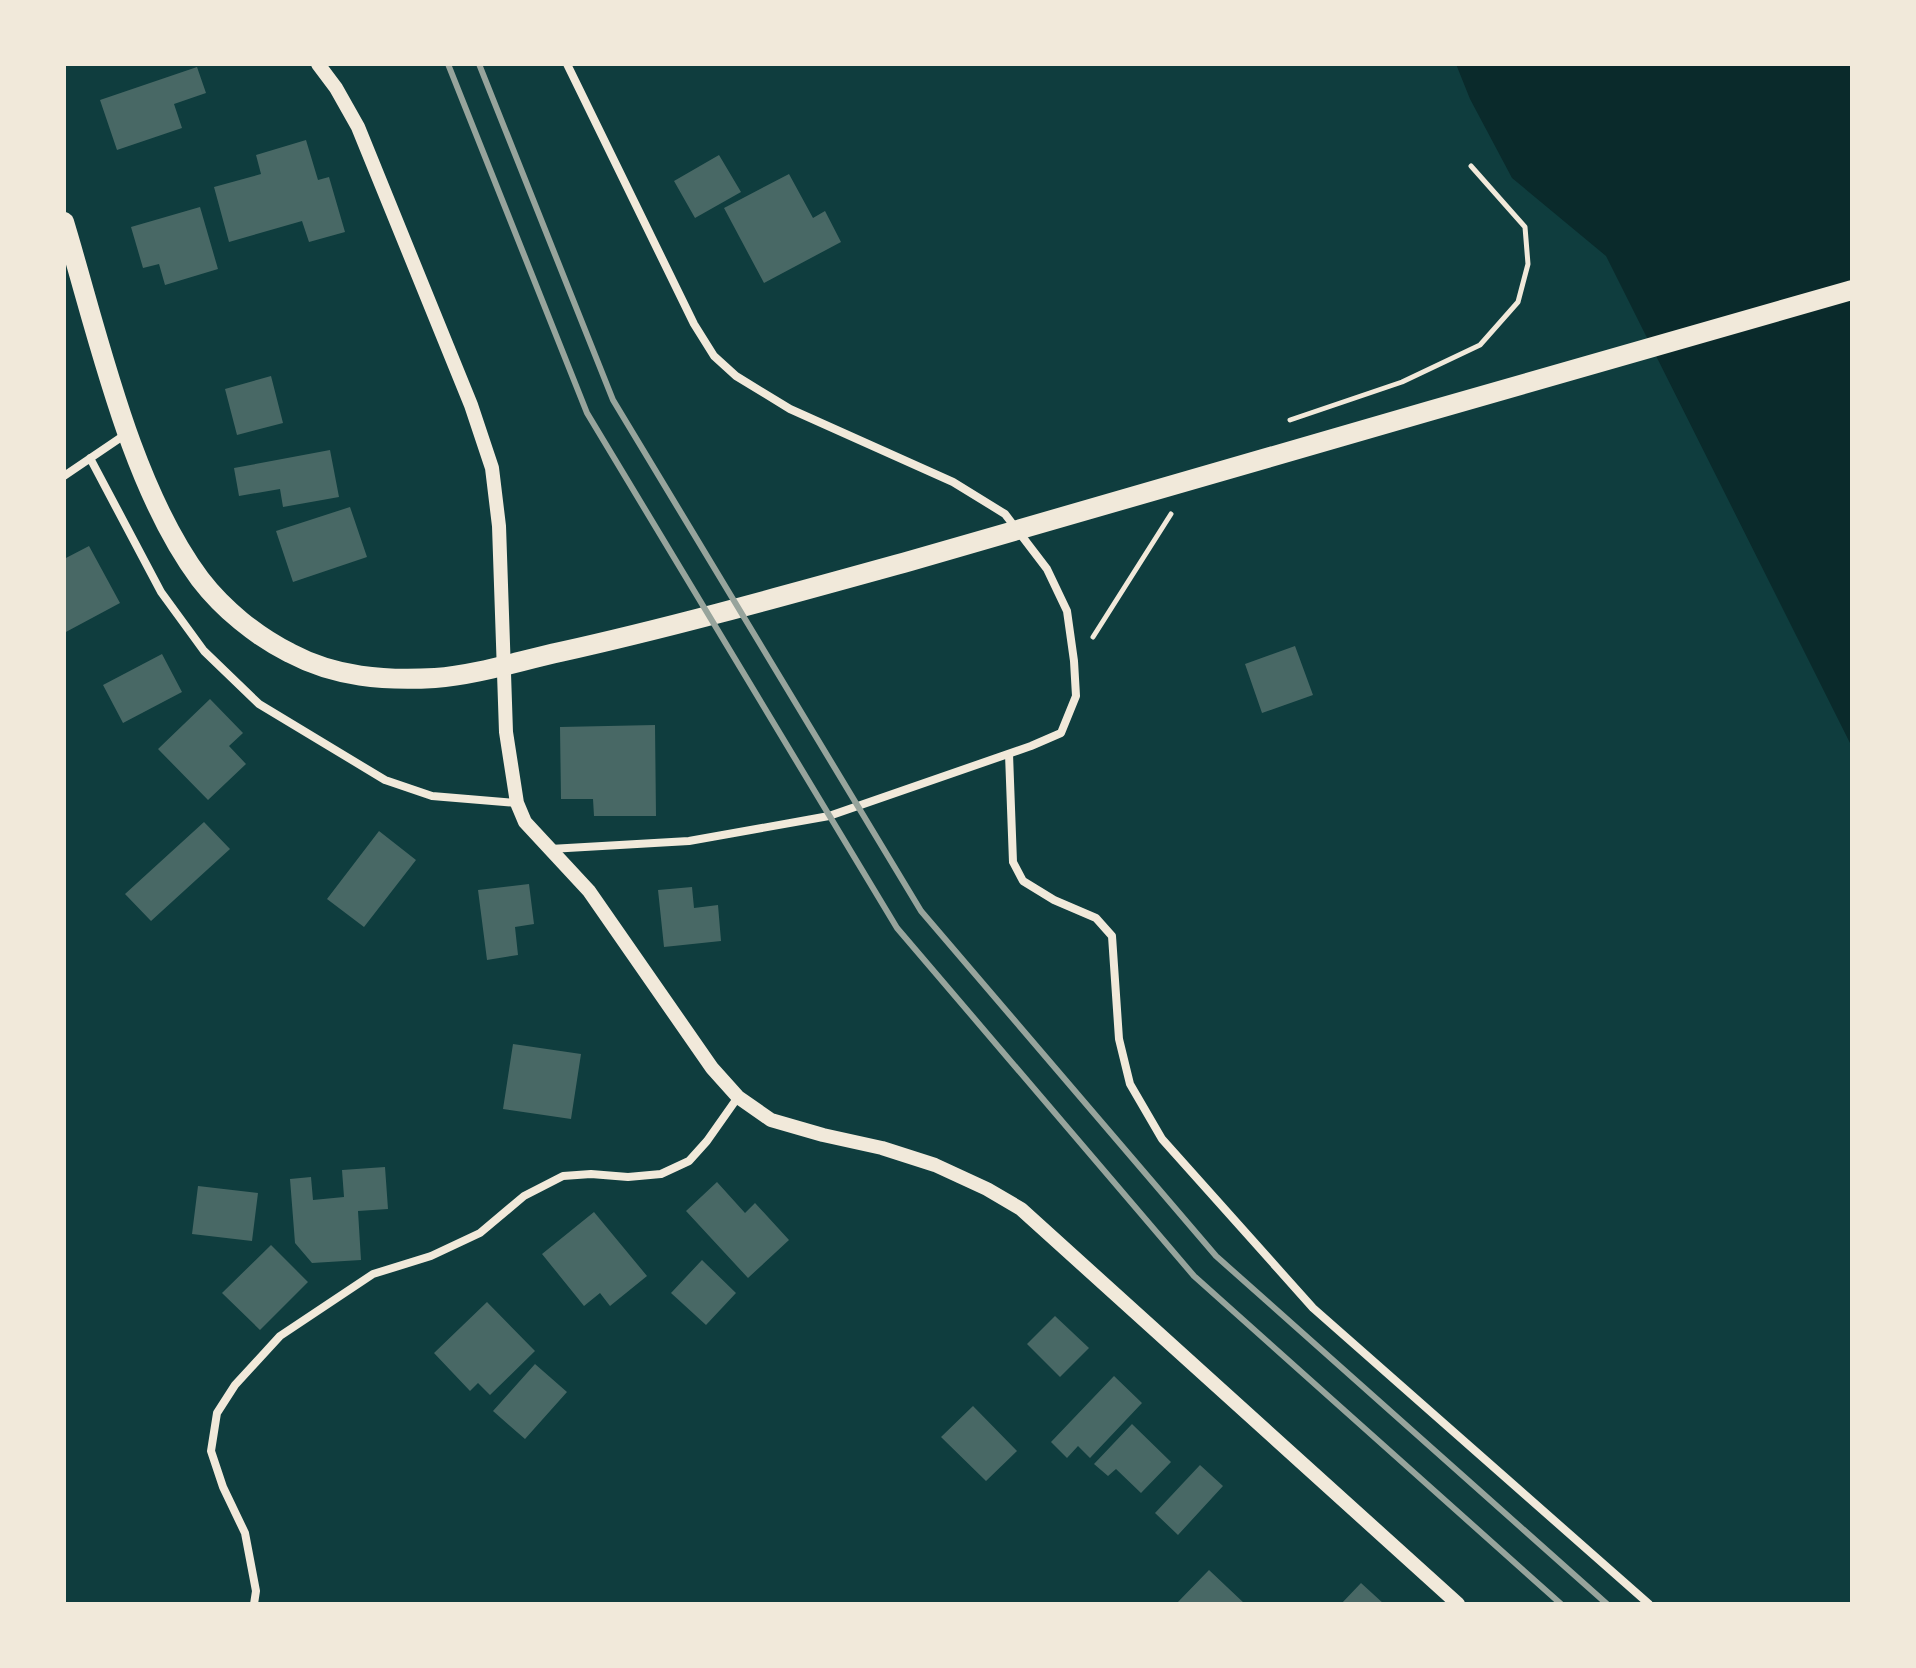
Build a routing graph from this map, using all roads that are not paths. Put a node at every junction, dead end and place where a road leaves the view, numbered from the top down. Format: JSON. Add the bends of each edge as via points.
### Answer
{"nodes":[{"id":1,"x":318,"y":64,"type":"edge"},
{"id":2,"x":567,"y":64,"type":"edge"},
{"id":3,"x":64,"y":222,"type":"edge"},
{"id":4,"x":1852,"y":290,"type":"edge"},
{"id":5,"x":127,"y":433,"type":"junction"},
{"id":6,"x":90,"y":458,"type":"junction"},
{"id":7,"x":64,"y":476,"type":"edge"},
{"id":8,"x":1009,"y":754,"type":"junction"},
{"id":9,"x":517,"y":803,"type":"junction"},
{"id":10,"x":549,"y":849,"type":"junction"},
{"id":11,"x":738,"y":1097,"type":"junction"},
{"id":12,"x":254,"y":1604,"type":"edge"},
{"id":13,"x":1458,"y":1604,"type":"edge"},
{"id":14,"x":1649,"y":1604,"type":"edge"}],
"edges":[{"from":1,"to":9,"type":"street","via":[[358,127],[492,468],[506,732]]},
{"from":2,"to":8,"type":"street","via":[[714,356],[790,409],[953,482],[1005,514],[1047,569],[1067,611],[1076,696],[1061,733]]},
{"from":3,"to":5,"type":"main road"},
{"from":4,"to":5,"type":"main road","via":[[837,581],[611,641],[441,678],[351,675],[316,665],[287,652],[228,610],[177,543]]},
{"from":5,"to":6,"type":"street"},
{"from":6,"to":7,"type":"street"},
{"from":6,"to":9,"type":"street","via":[[161,592],[204,651],[259,704],[385,780],[432,796]]},
{"from":8,"to":10,"type":"street","via":[[829,816],[689,841]]},
{"from":8,"to":14,"type":"street","via":[[1013,862],[1023,881],[1096,918],[1112,936],[1119,1039],[1130,1084],[1162,1139],[1313,1308]]},
{"from":9,"to":10,"type":"street","via":[[525,822]]},
{"from":10,"to":11,"type":"street","via":[[589,891],[712,1068]]},
{"from":11,"to":12,"type":"street","via":[[689,1161],[661,1174],[563,1176],[524,1196],[480,1233],[373,1274],[280,1336],[217,1413],[211,1451],[245,1533]]},
{"from":11,"to":13,"type":"street","via":[[771,1120],[935,1165],[1021,1209]]}]}
